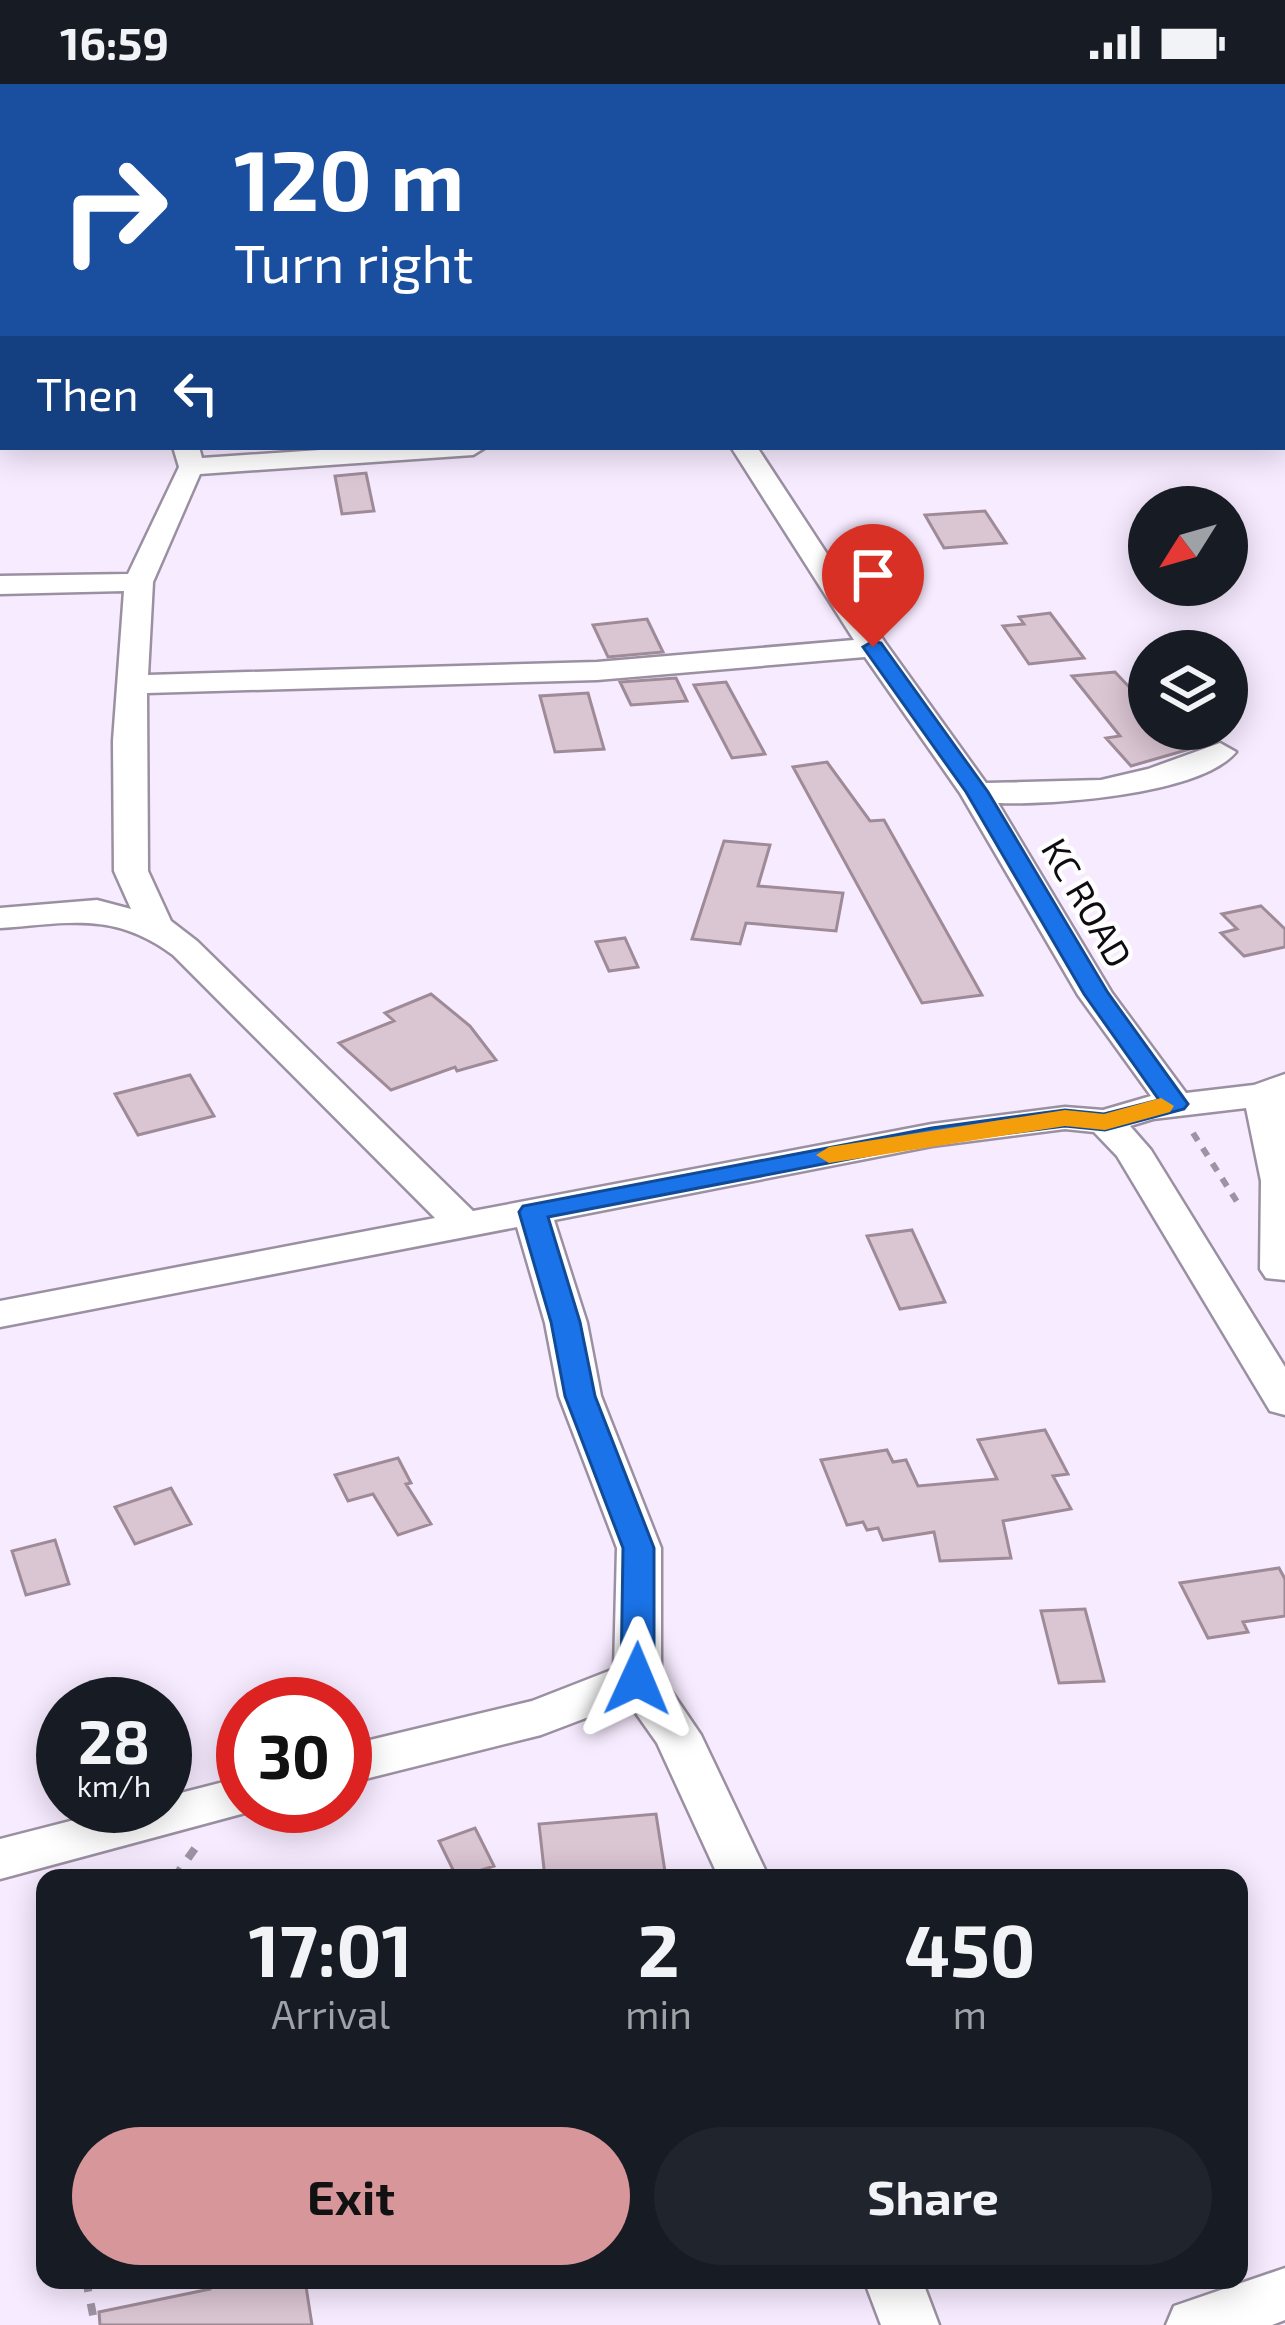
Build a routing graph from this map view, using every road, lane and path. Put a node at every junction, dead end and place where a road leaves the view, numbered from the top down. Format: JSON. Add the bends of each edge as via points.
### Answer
{"nodes":[{"id":1,"x":388,"y":450,"type":"edge"},
{"id":2,"x":746,"y":450,"type":"edge"},
{"id":3,"x":189,"y":457,"type":"edge"},
{"id":4,"x":139,"y":582,"type":"junction"},
{"id":5,"x":0,"y":585,"type":"edge"},
{"id":6,"x":873,"y":647,"type":"junction"},
{"id":7,"x":134,"y":684,"type":"junction"},
{"id":8,"x":1220,"y":752,"type":"dead end"},
{"id":9,"x":976,"y":792,"type":"junction"},
{"id":10,"x":0,"y":918,"type":"edge"},
{"id":11,"x":156,"y":926,"type":"junction"},
{"id":12,"x":1273,"y":1090,"type":"edge"},
{"id":13,"x":1175,"y":1104,"type":"junction"},
{"id":14,"x":1105,"y":1122,"type":"junction"},
{"id":15,"x":532,"y":1212,"type":"junction"},
{"id":16,"x":464,"y":1224,"type":"junction"},
{"id":17,"x":1280,"y":1269,"type":"joint"},
{"id":18,"x":0,"y":1314,"type":"edge"},
{"id":19,"x":1285,"y":1401,"type":"edge"},
{"id":20,"x":637,"y":1679,"type":"junction"},
{"id":21,"x":372,"y":1758,"type":"edge"},
{"id":22,"x":216,"y":1803,"type":"edge"},
{"id":23,"x":0,"y":1859,"type":"edge"},
{"id":24,"x":740,"y":1869,"type":"edge"},
{"id":25,"x":88,"y":2289,"type":"edge"},
{"id":26,"x":896,"y":2289,"type":"edge"},
{"id":27,"x":1285,"y":2294,"type":"edge"},
{"id":28,"x":95,"y":2325,"type":"edge"},
{"id":29,"x":910,"y":2325,"type":"edge"},
{"id":30,"x":1195,"y":2325,"type":"edge"}],
"edges":[{"from":1,"to":3,"type":"street"},
{"from":2,"to":6,"type":"street","name":"KC ROAD"},
{"from":3,"to":4,"type":"street"},
{"from":4,"to":5,"type":"street"},
{"from":4,"to":7,"type":"street"},
{"from":6,"to":7,"type":"street","via":[[483,678]]},
{"from":6,"to":9,"type":"street","name":"KC ROAD"},
{"from":7,"to":11,"type":"street","via":[[131,871]]},
{"from":8,"to":9,"type":"street","via":[[1116,789],[1071,796]]},
{"from":9,"to":13,"type":"street","name":"KC ROAD","via":[[1096,994]]},
{"from":10,"to":11,"type":"street","via":[[97,910]]},
{"from":11,"to":16,"type":"street"},
{"from":12,"to":13,"type":"street"},
{"from":12,"to":17,"type":"street"},
{"from":13,"to":14,"type":"street"},
{"from":13,"to":17,"type":"path"},
{"from":14,"to":15,"type":"street","via":[[1065,1118],[932,1136]]},
{"from":14,"to":19,"type":"street","via":[[1132,1150]]},
{"from":15,"to":16,"type":"street"},
{"from":15,"to":20,"type":"street","via":[[580,1396],[639,1548]]},
{"from":16,"to":18,"type":"street"},
{"from":20,"to":21,"type":"street","via":[[541,1717]]},
{"from":20,"to":24,"type":"street","via":[[677,1736]]},
{"from":22,"to":23,"type":"street"},
{"from":25,"to":28,"type":"path"},
{"from":26,"to":29,"type":"street"},
{"from":27,"to":30,"type":"street"}]}
